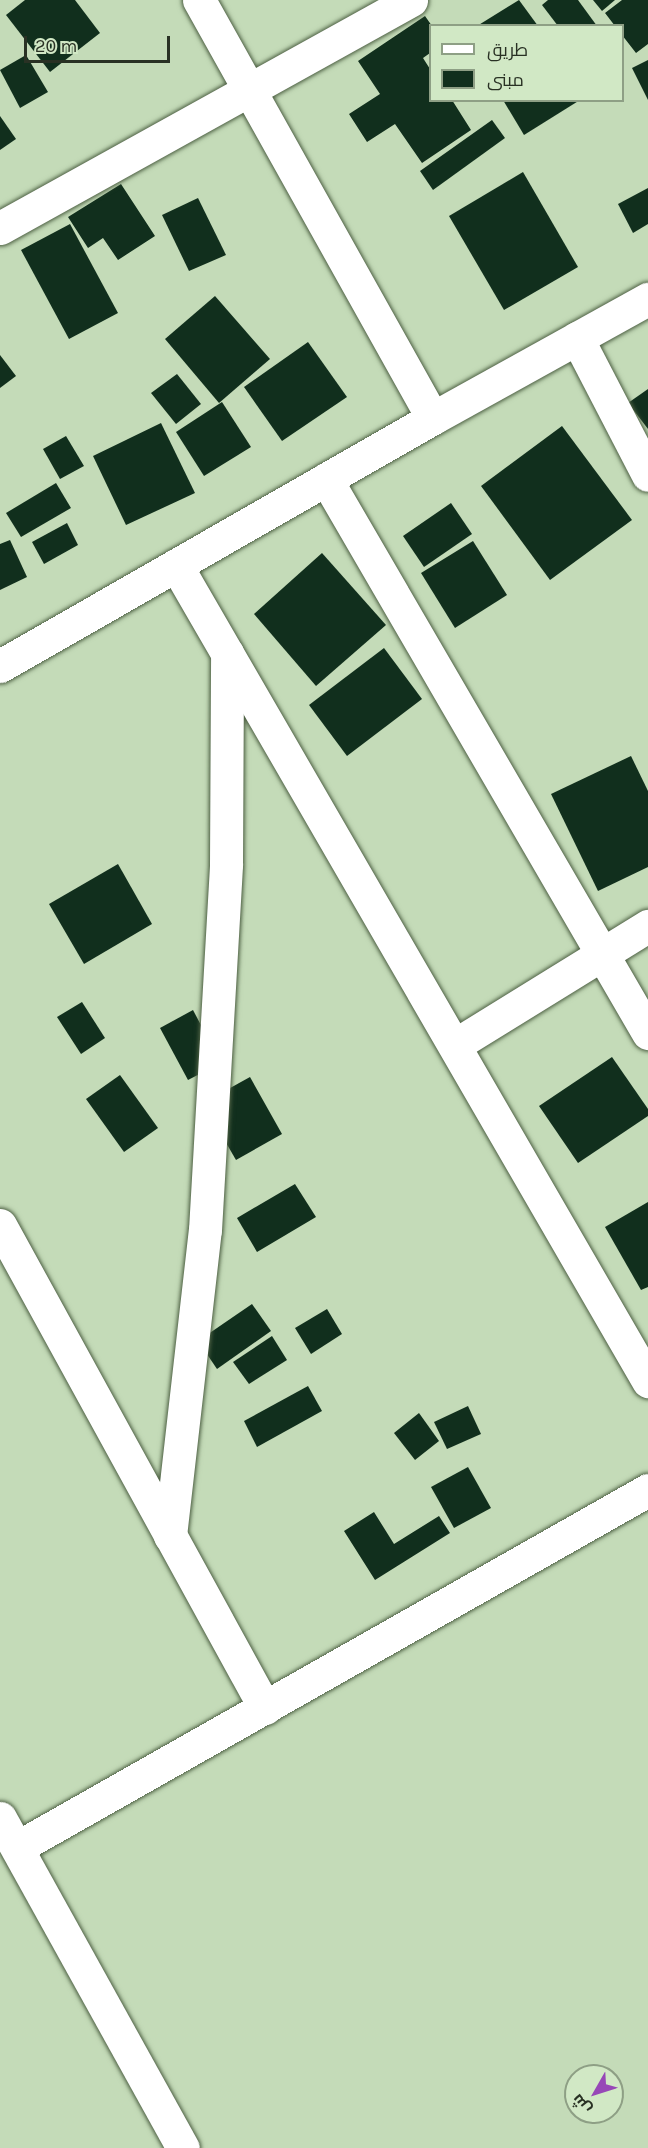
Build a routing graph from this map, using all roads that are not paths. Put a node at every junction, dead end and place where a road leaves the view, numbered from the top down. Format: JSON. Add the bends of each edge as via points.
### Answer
{"nodes":[{"id":1,"x":199,"y":0,"type":"edge"},
{"id":2,"x":411,"y":0,"type":"edge"},
{"id":3,"x":250,"y":91,"type":"junction"},
{"id":4,"x":0,"y":228,"type":"edge"},
{"id":5,"x":648,"y":299,"type":"edge"},
{"id":6,"x":577,"y":338,"type":"junction"},
{"id":7,"x":433,"y":418,"type":"junction"},
{"id":8,"x":648,"y":475,"type":"edge"},
{"id":9,"x":326,"y":479,"type":"junction"},
{"id":10,"x":176,"y":565,"type":"junction"},
{"id":11,"x":227,"y":653,"type":"junction"},
{"id":12,"x":0,"y":666,"type":"edge"},
{"id":13,"x":648,"y":926,"type":"edge"},
{"id":14,"x":603,"y":956,"type":"junction"},
{"id":15,"x":648,"y":1032,"type":"edge"},
{"id":16,"x":454,"y":1046,"type":"junction"},
{"id":17,"x":0,"y":1225,"type":"edge"},
{"id":18,"x":648,"y":1381,"type":"edge"},
{"id":19,"x":648,"y":1490,"type":"edge"},
{"id":20,"x":170,"y":1536,"type":"junction"},
{"id":21,"x":265,"y":1708,"type":"junction"},
{"id":22,"x":0,"y":1818,"type":"edge"},
{"id":23,"x":18,"y":1847,"type":"junction"},
{"id":24,"x":183,"y":2148,"type":"edge"}],
"edges":[{"from":1,"to":3,"type":"street"},
{"from":2,"to":3,"type":"street"},
{"from":3,"to":4,"type":"street"},
{"from":3,"to":7,"type":"street"},
{"from":5,"to":6,"type":"street"},
{"from":6,"to":7,"type":"street"},
{"from":6,"to":8,"type":"street"},
{"from":7,"to":9,"type":"street"},
{"from":9,"to":10,"type":"street"},
{"from":9,"to":14,"type":"street"},
{"from":10,"to":11,"type":"street"},
{"from":10,"to":12,"type":"street"},
{"from":11,"to":16,"type":"street"},
{"from":11,"to":20,"type":"street","via":[[226,864],[205,1230]]},
{"from":13,"to":14,"type":"street"},
{"from":14,"to":15,"type":"street"},
{"from":14,"to":16,"type":"street"},
{"from":16,"to":18,"type":"street"},
{"from":17,"to":20,"type":"street"},
{"from":19,"to":21,"type":"street"},
{"from":20,"to":21,"type":"street"},
{"from":21,"to":23,"type":"street"},
{"from":22,"to":23,"type":"street"},
{"from":23,"to":24,"type":"street"}]}
